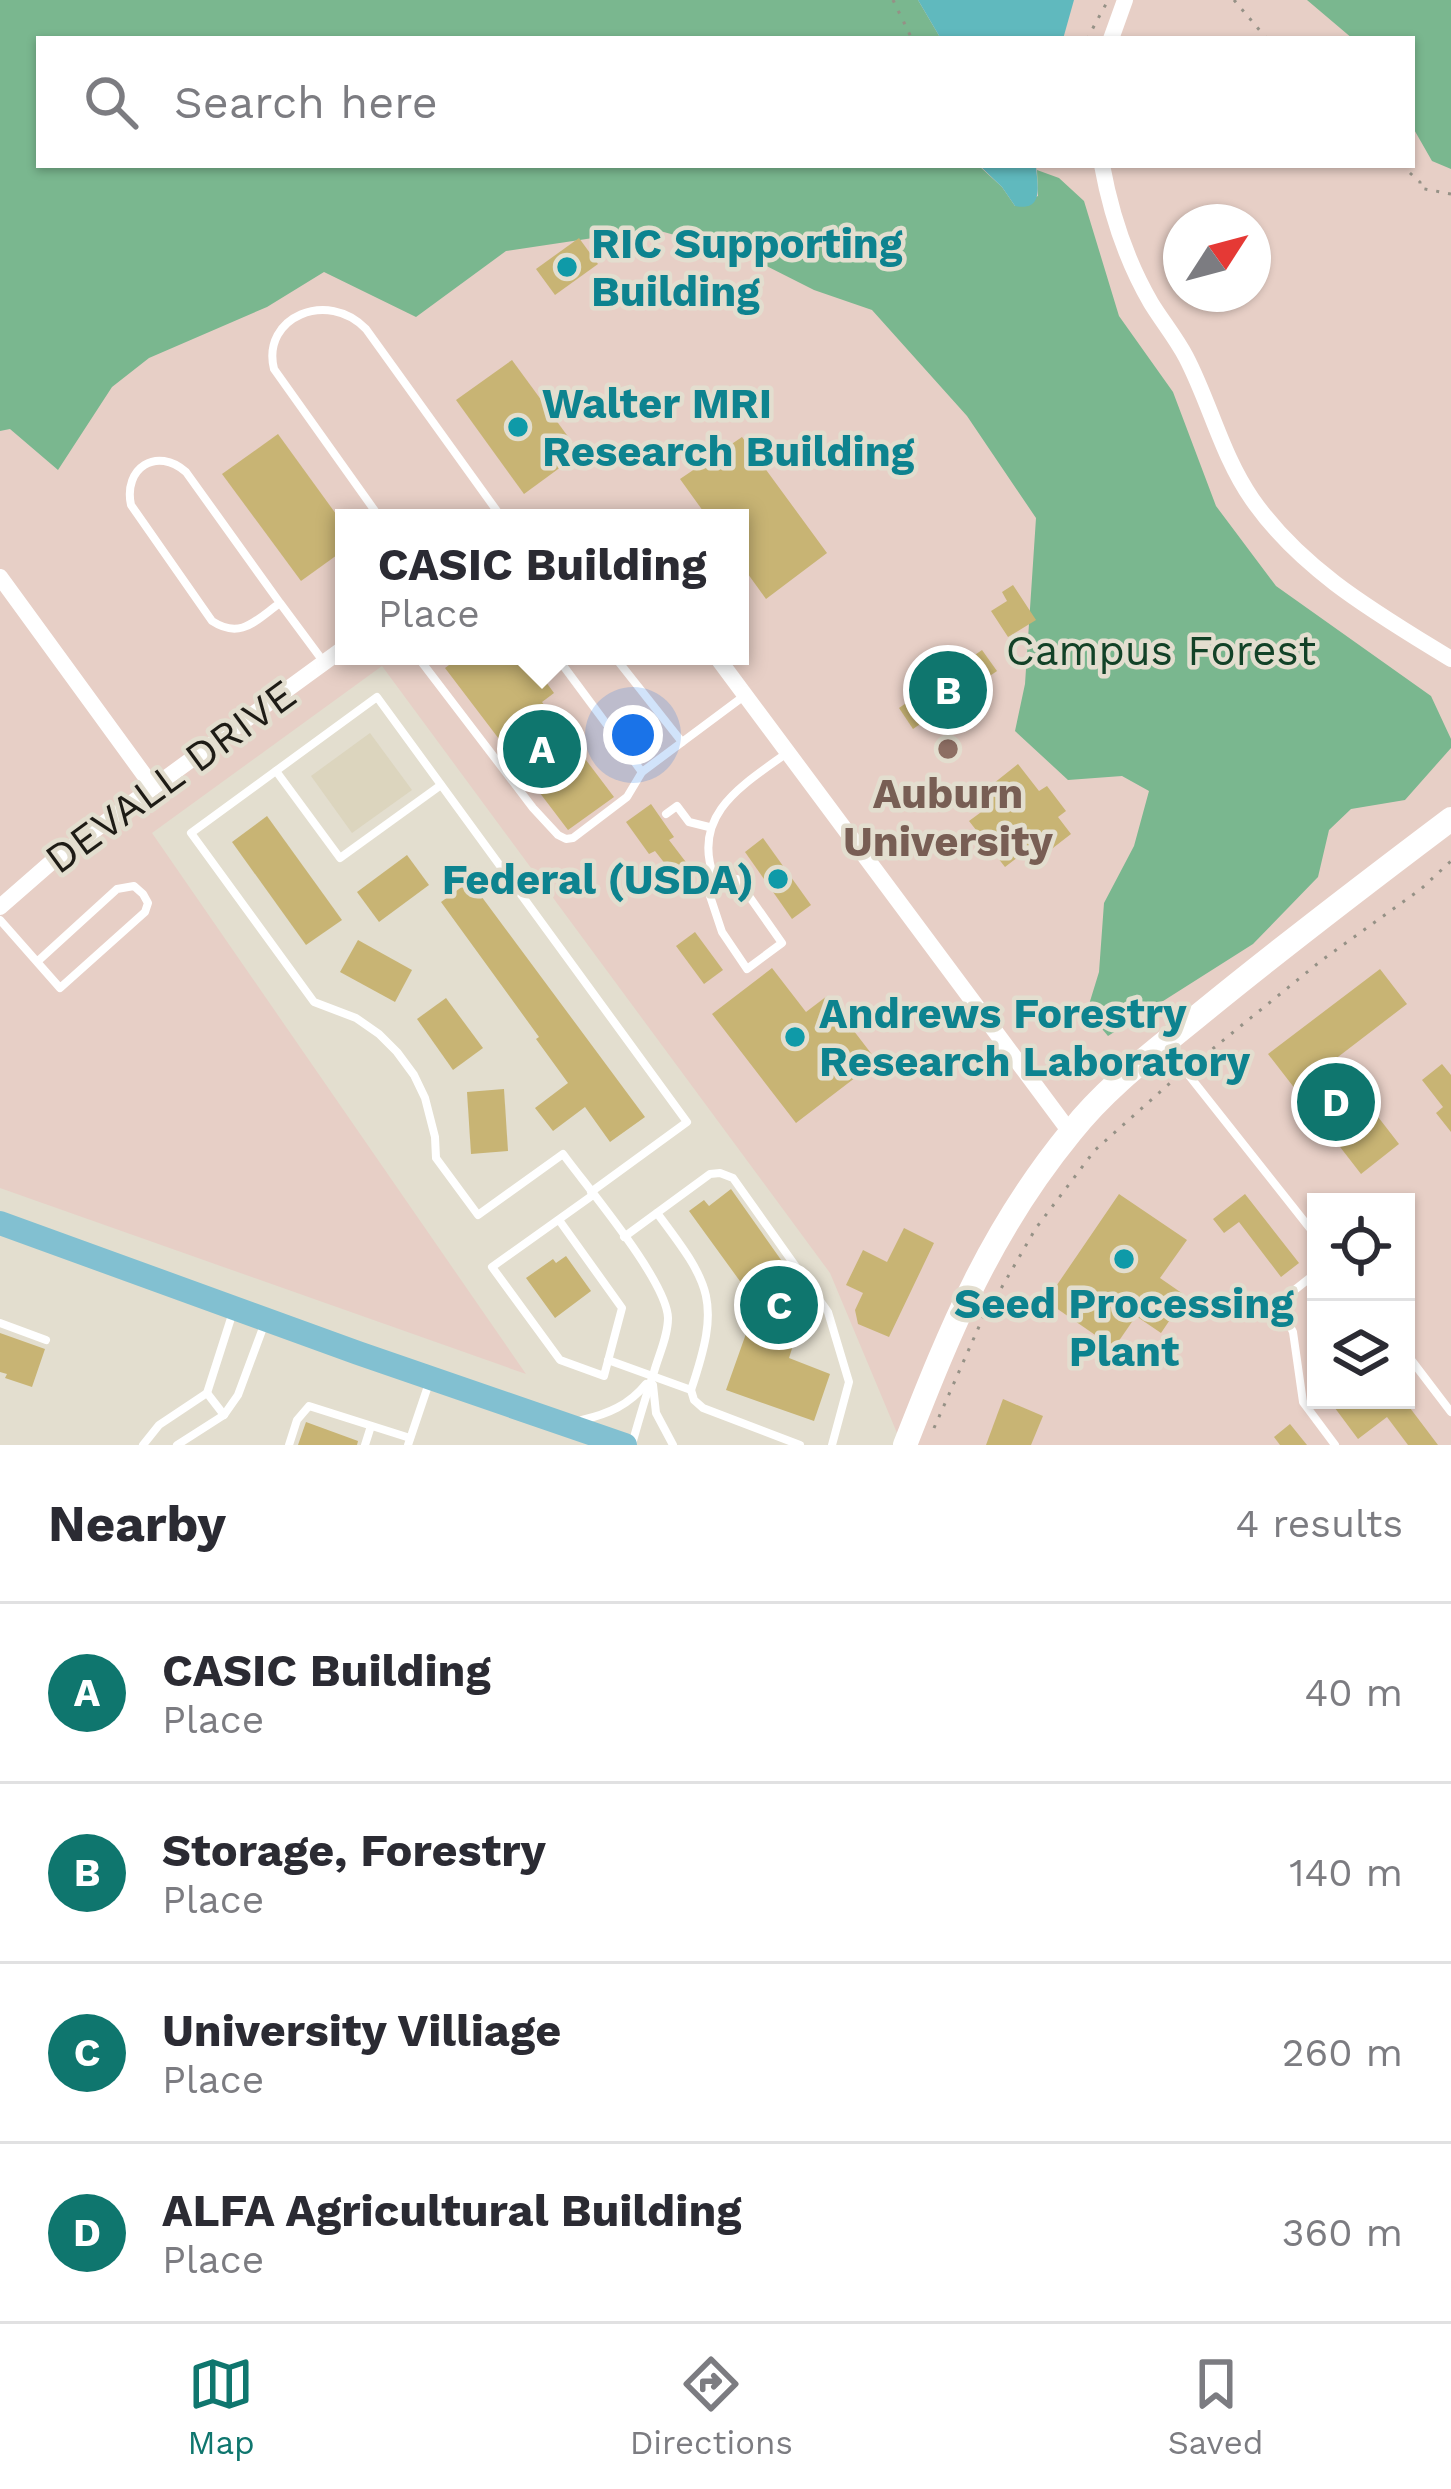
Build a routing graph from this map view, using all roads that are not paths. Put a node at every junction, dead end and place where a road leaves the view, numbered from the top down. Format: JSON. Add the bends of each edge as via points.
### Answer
{"nodes":[{"id":1,"x":1125,"y":0,"type":"edge"},
{"id":2,"x":1112,"y":36,"type":"edge"},
{"id":3,"x":1103,"y":168,"type":"edge"},
{"id":4,"x":374,"y":509,"type":"edge"},
{"id":5,"x":496,"y":509,"type":"edge"},
{"id":6,"x":0,"y":577,"type":"edge"},
{"id":7,"x":280,"y":603,"type":"junction"},
{"id":8,"x":335,"y":654,"type":"edge"},
{"id":9,"x":1451,"y":659,"type":"edge"},
{"id":10,"x":324,"y":662,"type":"junction"},
{"id":11,"x":424,"y":665,"type":"edge"},
{"id":12,"x":563,"y":665,"type":"edge"},
{"id":13,"x":621,"y":665,"type":"edge"},
{"id":14,"x":723,"y":665,"type":"edge"},
{"id":15,"x":746,"y":695,"type":"junction"},
{"id":16,"x":682,"y":742,"type":"junction"},
{"id":17,"x":788,"y":753,"type":"junction"},
{"id":18,"x":276,"y":771,"type":"junction"},
{"id":19,"x":642,"y":772,"type":"junction"},
{"id":20,"x":441,"y":785,"type":"junction"},
{"id":21,"x":153,"y":787,"type":"junction"},
{"id":22,"x":666,"y":814,"type":"dead end"},
{"id":23,"x":1451,"y":818,"type":"edge"},
{"id":24,"x":709,"y":827,"type":"junction"},
{"id":25,"x":714,"y":877,"type":"junction"},
{"id":26,"x":0,"y":908,"type":"edge"},
{"id":27,"x":0,"y":920,"type":"edge"},
{"id":28,"x":38,"y":961,"type":"junction"},
{"id":29,"x":1164,"y":1043,"type":"junction"},
{"id":30,"x":1070,"y":1132,"type":"junction"},
{"id":31,"x":592,"y":1193,"type":"junction"},
{"id":32,"x":657,"y":1213,"type":"junction"},
{"id":33,"x":559,"y":1220,"type":"junction"},
{"id":34,"x":0,"y":1223,"type":"edge"},
{"id":35,"x":1307,"y":1225,"type":"edge"},
{"id":36,"x":624,"y":1238,"type":"junction"},
{"id":37,"x":1307,"y":1280,"type":"edge"},
{"id":38,"x":235,"y":1308,"type":"junction"},
{"id":39,"x":266,"y":1319,"type":"junction"},
{"id":40,"x":0,"y":1323,"type":"edge"},
{"id":41,"x":46,"y":1340,"type":"dead end"},
{"id":42,"x":608,"y":1360,"type":"junction"},
{"id":43,"x":1415,"y":1365,"type":"edge"},
{"id":44,"x":652,"y":1375,"type":"junction"},
{"id":45,"x":430,"y":1379,"type":"junction"},
{"id":46,"x":691,"y":1390,"type":"junction"},
{"id":47,"x":207,"y":1393,"type":"junction"},
{"id":48,"x":1451,"y":1412,"type":"edge"},
{"id":49,"x":224,"y":1415,"type":"junction"},
{"id":50,"x":564,"y":1424,"type":"junction"},
{"id":51,"x":371,"y":1426,"type":"junction"},
{"id":52,"x":409,"y":1442,"type":"edge"},
{"id":53,"x":143,"y":1445,"type":"edge"},
{"id":54,"x":177,"y":1445,"type":"edge"},
{"id":55,"x":289,"y":1445,"type":"edge"},
{"id":56,"x":365,"y":1445,"type":"edge"},
{"id":57,"x":629,"y":1445,"type":"edge"},
{"id":58,"x":673,"y":1445,"type":"edge"},
{"id":59,"x":800,"y":1445,"type":"edge"},
{"id":60,"x":832,"y":1445,"type":"edge"},
{"id":61,"x":905,"y":1445,"type":"edge"},
{"id":62,"x":1335,"y":1445,"type":"edge"}],
"edges":[{"from":1,"to":2,"type":"street"},
{"from":3,"to":9,"type":"street","via":[[1129,262],[1183,351],[1252,498],[1322,575]]},
{"from":4,"to":5,"type":"lane","via":[[274,369],[277,335],[308,312],[344,312],[366,328]]},
{"from":6,"to":21,"type":"street"},
{"from":7,"to":7,"type":"lane","via":[[239,630],[212,621],[130,505],[138,470],[168,460],[186,472]]},
{"from":7,"to":10,"type":"lane"},
{"from":8,"to":10,"type":"street","name":"DEVALL DRIVE"},
{"from":10,"to":21,"type":"street","name":"DEVALL DRIVE"},
{"from":11,"to":19,"type":"lane","via":[[566,839],[627,797]]},
{"from":12,"to":19,"type":"lane"},
{"from":13,"to":16,"type":"lane"},
{"from":14,"to":15,"type":"street"},
{"from":15,"to":16,"type":"lane"},
{"from":15,"to":17,"type":"street"},
{"from":16,"to":19,"type":"lane"},
{"from":17,"to":24,"type":"lane","via":[[727,801]]},
{"from":17,"to":30,"type":"street"},
{"from":18,"to":20,"type":"lane","via":[[377,697]]},
{"from":18,"to":20,"type":"lane","via":[[340,859]]},
{"from":18,"to":31,"type":"lane","via":[[191,833],[314,1002],[356,1018],[397,1052],[425,1098],[436,1158],[478,1215],[563,1154]]},
{"from":20,"to":31,"type":"lane","via":[[687,1122]]},
{"from":21,"to":26,"type":"street","name":"DEVALL DRIVE"},
{"from":22,"to":24,"type":"lane","via":[[677,806],[689,822]]},
{"from":23,"to":29,"type":"street"},
{"from":24,"to":25,"type":"lane"},
{"from":25,"to":25,"type":"lane","via":[[708,890],[722,932],[747,968],[782,943],[737,879]]},
{"from":27,"to":28,"type":"lane"},
{"from":28,"to":28,"type":"lane","via":[[117,889],[134,886],[143,894],[145,912],[60,988]]},
{"from":29,"to":30,"type":"street"},
{"from":29,"to":35,"type":"lane"},
{"from":30,"to":61,"type":"street","via":[[975,1277]]},
{"from":31,"to":33,"type":"lane"},
{"from":31,"to":36,"type":"lane"},
{"from":32,"to":36,"type":"lane"},
{"from":32,"to":46,"type":"lane","via":[[696,1266],[708,1303]]},
{"from":32,"to":60,"type":"lane","via":[[710,1174],[733,1178],[828,1312],[849,1382]]},
{"from":33,"to":42,"type":"lane","via":[[622,1308]]},
{"from":33,"to":42,"type":"lane","via":[[492,1268],[560,1360],[604,1376]]},
{"from":34,"to":38,"type":"main road"},
{"from":36,"to":44,"type":"lane","via":[[667,1309]]},
{"from":37,"to":62,"type":"lane","via":[[1287,1296],[1284,1314],[1303,1402]]},
{"from":38,"to":39,"type":"main road"},
{"from":38,"to":47,"type":"lane"},
{"from":39,"to":45,"type":"main road"},
{"from":39,"to":49,"type":"lane"},
{"from":40,"to":41,"type":"lane"},
{"from":42,"to":44,"type":"lane"},
{"from":43,"to":48,"type":"lane"},
{"from":44,"to":46,"type":"lane"},
{"from":44,"to":50,"type":"lane","via":[[614,1410]]},
{"from":44,"to":57,"type":"lane"},
{"from":44,"to":58,"type":"lane","via":[[656,1413]]},
{"from":45,"to":50,"type":"main road"},
{"from":45,"to":52,"type":"lane"},
{"from":46,"to":59,"type":"lane","via":[[703,1408]]},
{"from":47,"to":49,"type":"lane"},
{"from":47,"to":53,"type":"lane"},
{"from":49,"to":54,"type":"lane"},
{"from":50,"to":57,"type":"main road"},
{"from":51,"to":52,"type":"lane"},
{"from":51,"to":55,"type":"lane","via":[[309,1406]]},
{"from":51,"to":56,"type":"lane"}]}
